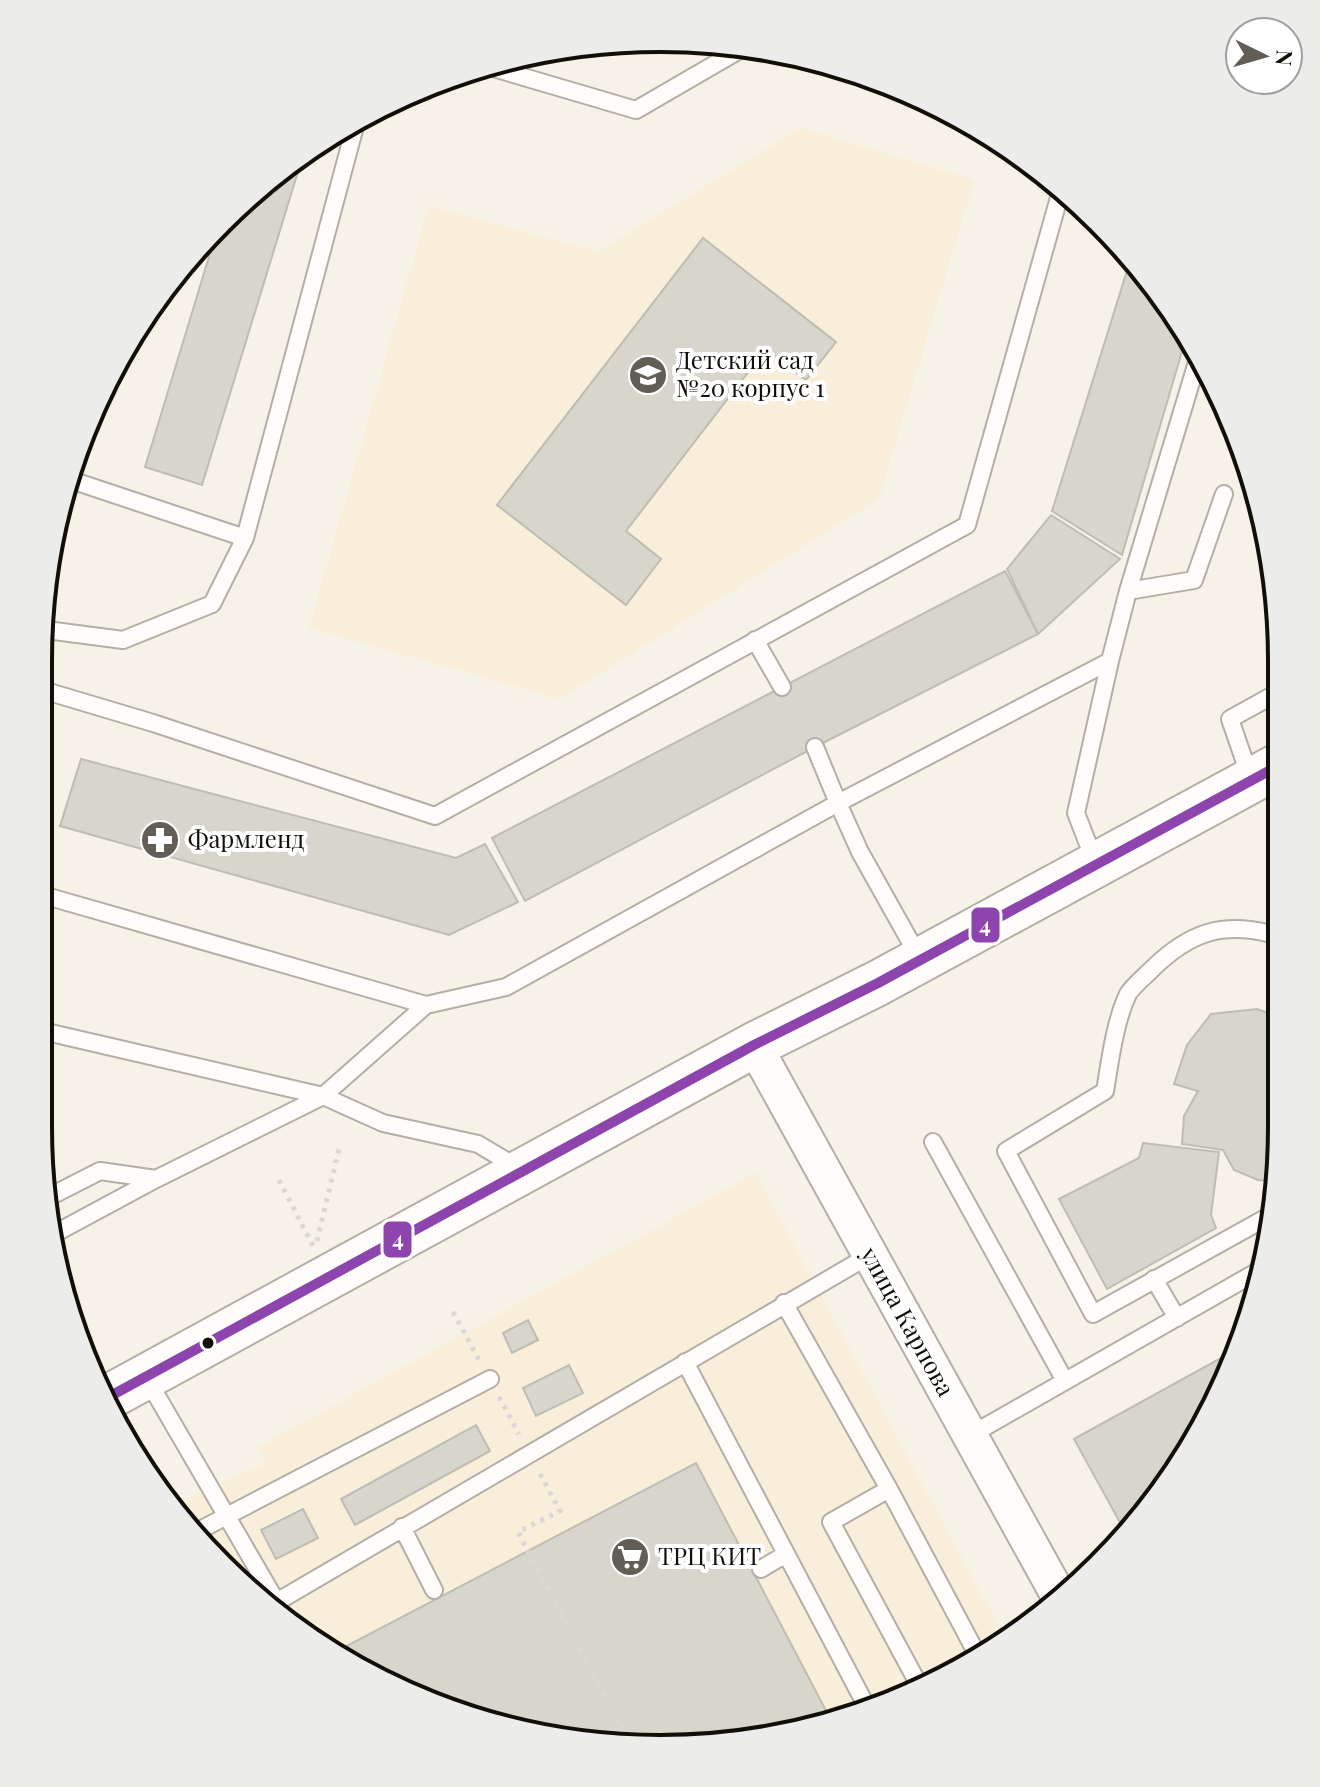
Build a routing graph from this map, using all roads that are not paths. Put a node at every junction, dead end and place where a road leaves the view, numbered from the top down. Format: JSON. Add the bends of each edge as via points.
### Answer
{"nodes":[{"id":1,"x":729,"y":56,"type":"edge"},
{"id":2,"x":512,"y":71,"type":"edge"},
{"id":3,"x":353,"y":135,"type":"edge"},
{"id":4,"x":1058,"y":201,"type":"edge"},
{"id":5,"x":1195,"y":371,"type":"edge"},
{"id":6,"x":79,"y":483,"type":"edge"},
{"id":7,"x":1224,"y":494,"type":"dead end"},
{"id":8,"x":245,"y":538,"type":"junction"},
{"id":9,"x":1128,"y":591,"type":"junction"},
{"id":10,"x":53,"y":631,"type":"edge"},
{"id":11,"x":755,"y":640,"type":"junction"},
{"id":12,"x":1110,"y":661,"type":"junction"},
{"id":13,"x":782,"y":687,"type":"dead end"},
{"id":14,"x":52,"y":693,"type":"edge"},
{"id":15,"x":1268,"y":698,"type":"edge"},
{"id":16,"x":815,"y":747,"type":"dead end"},
{"id":17,"x":1264,"y":773,"type":"edge"},
{"id":18,"x":838,"y":803,"type":"junction"},
{"id":19,"x":1096,"y":863,"type":"junction"},
{"id":20,"x":52,"y":898,"type":"edge"},
{"id":21,"x":1268,"y":934,"type":"edge"},
{"id":22,"x":920,"y":961,"type":"junction"},
{"id":23,"x":426,"y":1005,"type":"junction"},
{"id":24,"x":52,"y":1033,"type":"edge"},
{"id":25,"x":754,"y":1045,"type":"junction"},
{"id":26,"x":323,"y":1096,"type":"junction"},
{"id":27,"x":933,"y":1142,"type":"dead end"},
{"id":28,"x":525,"y":1172,"type":"junction"},
{"id":29,"x":156,"y":1179,"type":"junction"},
{"id":30,"x":56,"y":1194,"type":"edge"},
{"id":31,"x":1260,"y":1221,"type":"edge"},
{"id":32,"x":61,"y":1230,"type":"edge"},
{"id":33,"x":870,"y":1255,"type":"junction"},
{"id":34,"x":1249,"y":1276,"type":"edge"},
{"id":35,"x":1154,"y":1279,"type":"junction"},
{"id":36,"x":784,"y":1303,"type":"junction"},
{"id":37,"x":1177,"y":1318,"type":"junction"},
{"id":38,"x":685,"y":1362,"type":"junction"},
{"id":39,"x":146,"y":1377,"type":"junction"},
{"id":40,"x":490,"y":1379,"type":"dead end"},
{"id":41,"x":1065,"y":1381,"type":"junction"},
{"id":42,"x":114,"y":1394,"type":"edge"},
{"id":43,"x":969,"y":1436,"type":"junction"},
{"id":44,"x":889,"y":1489,"type":"junction"},
{"id":45,"x":227,"y":1516,"type":"junction"},
{"id":46,"x":402,"y":1527,"type":"junction"},
{"id":47,"x":203,"y":1528,"type":"edge"},
{"id":48,"x":786,"y":1554,"type":"junction"},
{"id":49,"x":761,"y":1569,"type":"dead end"},
{"id":50,"x":264,"y":1588,"type":"edge"},
{"id":51,"x":1055,"y":1589,"type":"edge"},
{"id":52,"x":434,"y":1590,"type":"dead end"},
{"id":53,"x":282,"y":1602,"type":"edge"},
{"id":54,"x":974,"y":1648,"type":"edge"},
{"id":55,"x":915,"y":1678,"type":"edge"},
{"id":56,"x":863,"y":1700,"type":"edge"}],
"edges":[{"from":1,"to":2,"type":"lane","via":[[636,110]]},
{"from":3,"to":8,"type":"lane"},
{"from":4,"to":11,"type":"lane","via":[[967,525]]},
{"from":5,"to":9,"type":"lane"},
{"from":6,"to":8,"type":"lane"},
{"from":7,"to":9,"type":"lane","via":[[1194,580]]},
{"from":8,"to":10,"type":"lane","via":[[212,604],[123,640]]},
{"from":9,"to":12,"type":"lane"},
{"from":11,"to":13,"type":"lane"},
{"from":11,"to":14,"type":"lane","via":[[435,816]]},
{"from":12,"to":18,"type":"lane"},
{"from":12,"to":19,"type":"lane","via":[[1076,813]]},
{"from":15,"to":17,"type":"lane","via":[[1230,719]]},
{"from":16,"to":18,"type":"lane"},
{"from":17,"to":19,"type":"main road"},
{"from":18,"to":22,"type":"lane"},
{"from":18,"to":23,"type":"lane","via":[[506,987]]},
{"from":19,"to":22,"type":"main road"},
{"from":20,"to":23,"type":"lane"},
{"from":21,"to":35,"type":"lane","via":[[1235,928],[1197,934],[1163,958],[1129,992],[1105,1091],[1006,1151],[1093,1314]]},
{"from":22,"to":25,"type":"main road"},
{"from":23,"to":26,"type":"lane"},
{"from":24,"to":26,"type":"lane"},
{"from":25,"to":28,"type":"main road"},
{"from":25,"to":33,"type":"street","name":"улица Карпова"},
{"from":26,"to":28,"type":"lane","via":[[383,1123],[478,1144]]},
{"from":26,"to":29,"type":"lane"},
{"from":27,"to":41,"type":"lane"},
{"from":28,"to":39,"type":"main road"},
{"from":29,"to":30,"type":"lane","via":[[100,1171]]},
{"from":29,"to":32,"type":"lane"},
{"from":31,"to":35,"type":"lane"},
{"from":33,"to":36,"type":"lane"},
{"from":33,"to":43,"type":"street","name":"улица Карпова"},
{"from":34,"to":37,"type":"lane"},
{"from":35,"to":37,"type":"lane"},
{"from":36,"to":38,"type":"lane"},
{"from":36,"to":44,"type":"lane"},
{"from":37,"to":41,"type":"lane"},
{"from":38,"to":46,"type":"lane"},
{"from":38,"to":48,"type":"lane"},
{"from":39,"to":42,"type":"main road"},
{"from":39,"to":45,"type":"lane"},
{"from":40,"to":45,"type":"lane"},
{"from":41,"to":43,"type":"lane"},
{"from":43,"to":51,"type":"street","name":"улица Карпова"},
{"from":44,"to":54,"type":"lane"},
{"from":44,"to":55,"type":"lane","via":[[831,1522]]},
{"from":45,"to":47,"type":"lane"},
{"from":45,"to":50,"type":"lane"},
{"from":46,"to":52,"type":"lane"},
{"from":46,"to":53,"type":"lane"},
{"from":48,"to":49,"type":"lane"},
{"from":48,"to":56,"type":"lane"}]}
